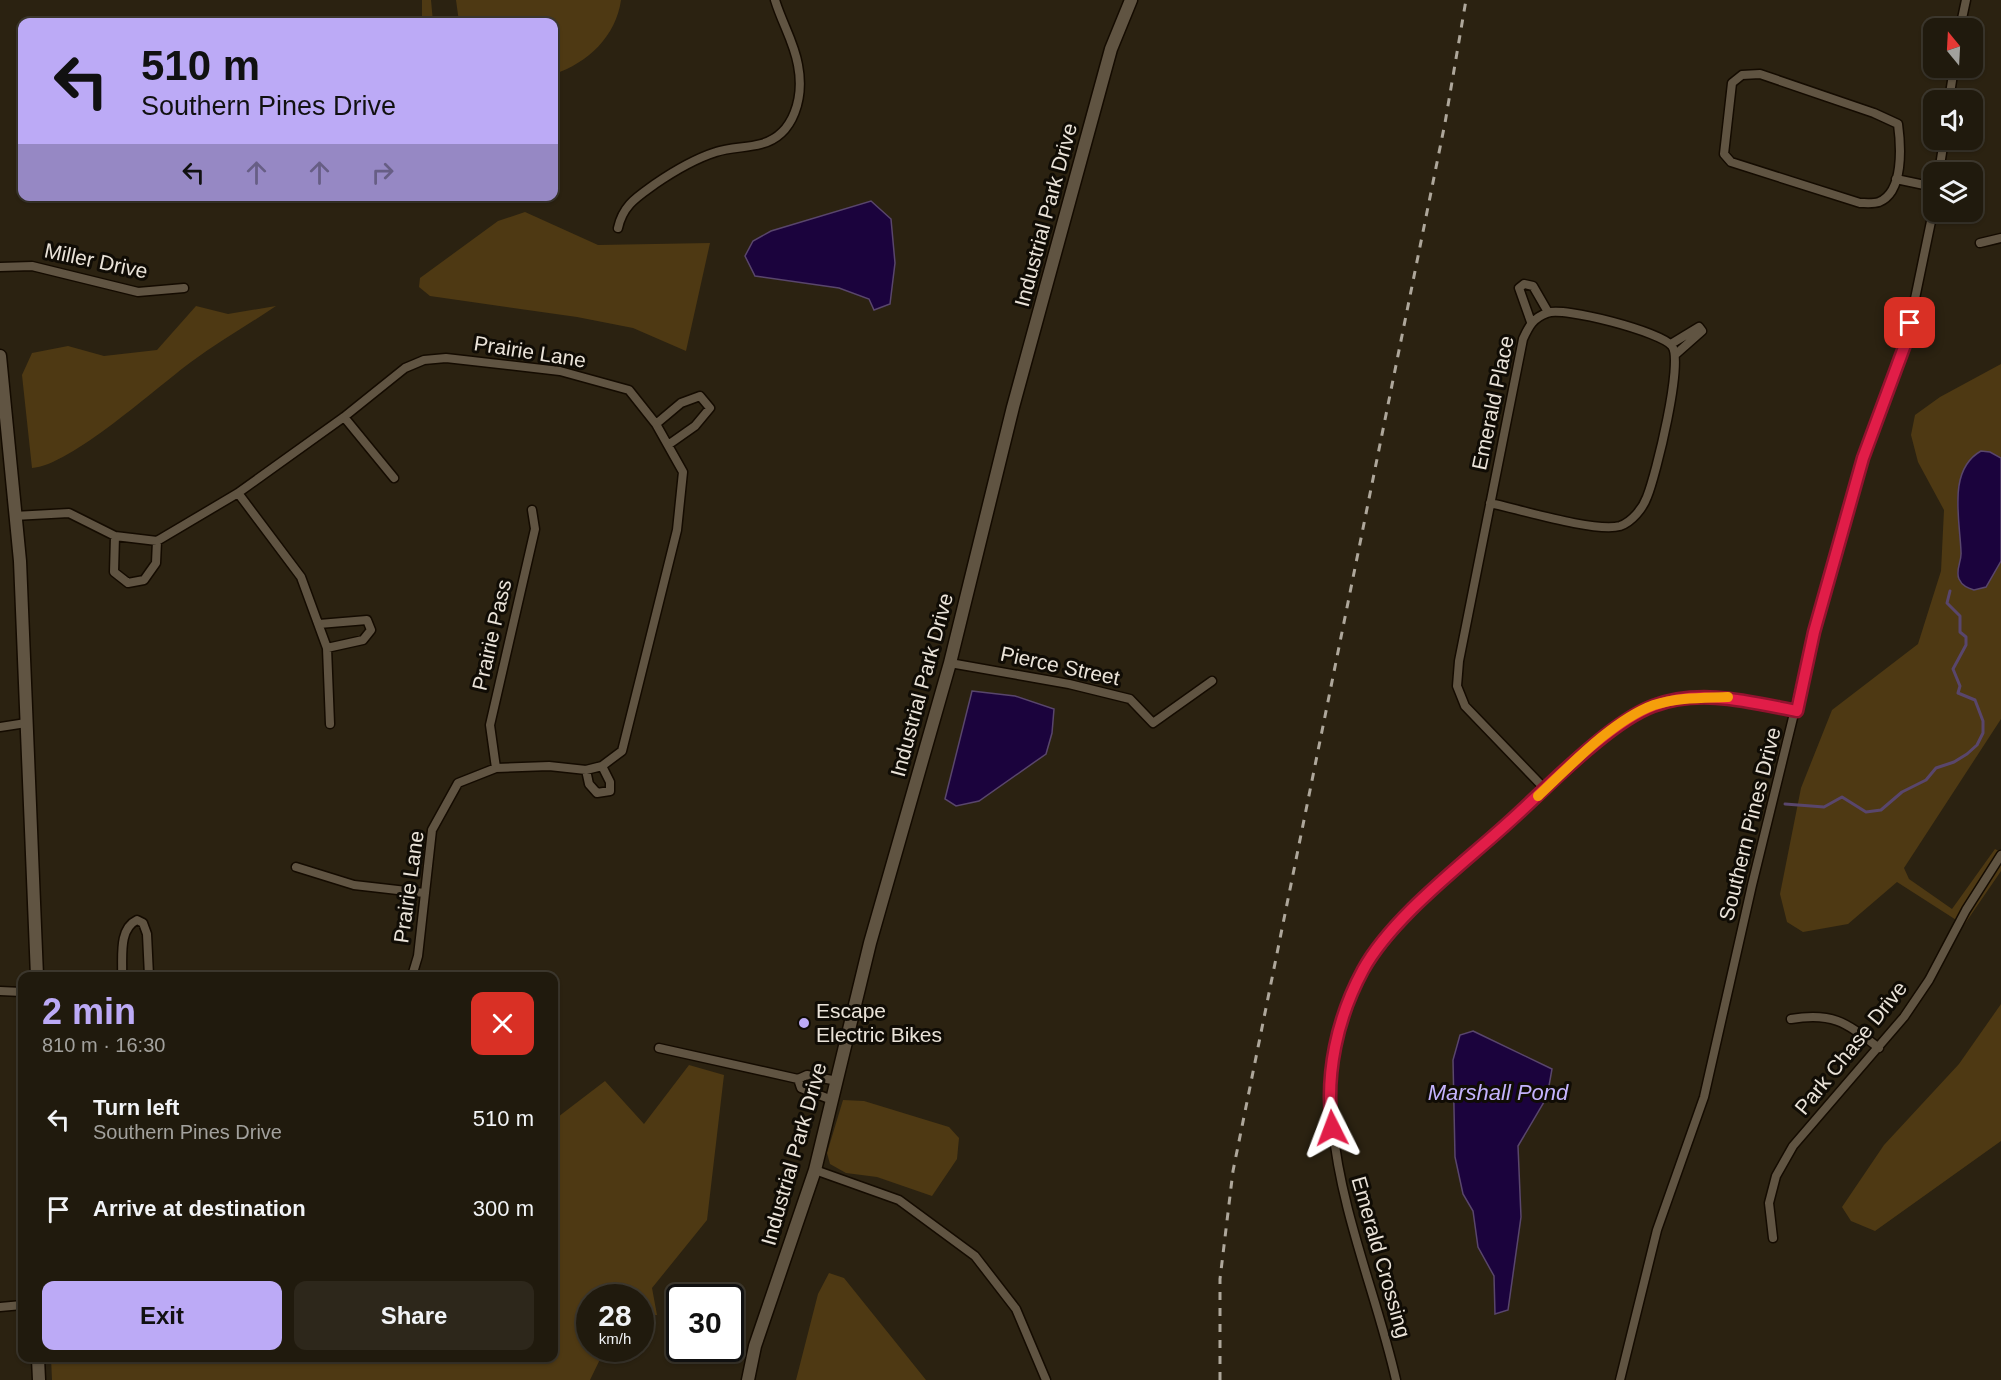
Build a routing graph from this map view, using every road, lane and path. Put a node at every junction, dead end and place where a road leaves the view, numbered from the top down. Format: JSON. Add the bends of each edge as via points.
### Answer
{"nodes":[{"id":1,"x":775,"y":0,"type":"edge"},
{"id":2,"x":1131,"y":0,"type":"edge"},
{"id":3,"x":1966,"y":0,"type":"edge"},
{"id":4,"x":1962,"y":18,"type":"edge"},
{"id":5,"x":1896,"y":179,"type":"junction"},
{"id":6,"x":1923,"y":185,"type":"edge"},
{"id":7,"x":1931,"y":222,"type":"edge"},
{"id":8,"x":618,"y":228,"type":"dead end"},
{"id":9,"x":2001,"y":238,"type":"edge"},
{"id":10,"x":1980,"y":243,"type":"dead end"},
{"id":11,"x":0,"y":267,"type":"edge"},
{"id":12,"x":184,"y":288,"type":"dead end"},
{"id":13,"x":1548,"y":312,"type":"junction"},
{"id":14,"x":1531,"y":322,"type":"junction"},
{"id":15,"x":1671,"y":344,"type":"junction"},
{"id":16,"x":1676,"y":354,"type":"junction"},
{"id":17,"x":0,"y":356,"type":"edge"},
{"id":18,"x":344,"y":417,"type":"junction"},
{"id":19,"x":656,"y":424,"type":"junction"},
{"id":20,"x":668,"y":445,"type":"junction"},
{"id":21,"x":394,"y":478,"type":"dead end"},
{"id":22,"x":238,"y":493,"type":"junction"},
{"id":23,"x":1490,"y":503,"type":"junction"},
{"id":24,"x":532,"y":510,"type":"dead end"},
{"id":25,"x":14,"y":516,"type":"junction"},
{"id":26,"x":115,"y":536,"type":"junction"},
{"id":27,"x":157,"y":541,"type":"junction"},
{"id":28,"x":319,"y":624,"type":"junction"},
{"id":29,"x":327,"y":648,"type":"junction"},
{"id":30,"x":950,"y":663,"type":"junction"},
{"id":31,"x":1212,"y":681,"type":"dead end"},
{"id":32,"x":1797,"y":711,"type":"junction"},
{"id":33,"x":26,"y":723,"type":"junction"},
{"id":34,"x":330,"y":724,"type":"dead end"},
{"id":35,"x":0,"y":727,"type":"edge"},
{"id":36,"x":602,"y":766,"type":"junction"},
{"id":37,"x":496,"y":768,"type":"junction"},
{"id":38,"x":586,"y":770,"type":"junction"},
{"id":39,"x":1545,"y":789,"type":"junction"},
{"id":40,"x":2001,"y":855,"type":"edge"},
{"id":41,"x":296,"y":867,"type":"dead end"},
{"id":42,"x":424,"y":893,"type":"junction"},
{"id":43,"x":38,"y":972,"type":"edge"},
{"id":44,"x":122,"y":972,"type":"edge"},
{"id":45,"x":149,"y":972,"type":"edge"},
{"id":46,"x":413,"y":972,"type":"edge"},
{"id":47,"x":0,"y":991,"type":"edge"},
{"id":48,"x":18,"y":992,"type":"edge"},
{"id":49,"x":1791,"y":1018,"type":"dead end"},
{"id":50,"x":659,"y":1048,"type":"dead end"},
{"id":51,"x":1879,"y":1048,"type":"junction"},
{"id":52,"x":798,"y":1079,"type":"junction"},
{"id":53,"x":837,"y":1082,"type":"junction"},
{"id":54,"x":832,"y":1100,"type":"junction"},
{"id":55,"x":815,"y":1170,"type":"junction"},
{"id":56,"x":1773,"y":1238,"type":"dead end"},
{"id":57,"x":18,"y":1305,"type":"edge"},
{"id":58,"x":0,"y":1307,"type":"edge"},
{"id":59,"x":38,"y":1362,"type":"edge"},
{"id":60,"x":39,"y":1380,"type":"edge"},
{"id":61,"x":748,"y":1380,"type":"edge"},
{"id":62,"x":1046,"y":1380,"type":"edge"},
{"id":63,"x":1396,"y":1380,"type":"edge"},
{"id":64,"x":1620,"y":1380,"type":"edge"}],
"edges":[{"from":1,"to":8,"type":"street","via":[[799,68],[798,107],[784,133],[763,144],[717,152],[678,169],[630,201]]},
{"from":2,"to":30,"type":"street","name":"Industrial Park Drive","via":[[1112,49],[1013,407]]},
{"from":3,"to":4,"type":"street"},
{"from":5,"to":5,"type":"street","via":[[1890,194],[1878,202],[1860,203],[1731,162],[1724,154],[1732,83],[1742,75],[1760,74],[1898,124]]},
{"from":5,"to":6,"type":"street"},
{"from":7,"to":32,"type":"street","name":"Southern Pines Drive","via":[[1906,342],[1863,458],[1814,632]]},
{"from":9,"to":10,"type":"street"},
{"from":11,"to":12,"type":"street","name":"Miller Drive","via":[[32,266],[138,292]]},
{"from":13,"to":14,"type":"street","name":"Emerald Place"},
{"from":13,"to":14,"type":"street","via":[[1533,286],[1524,284],[1519,288]]},
{"from":13,"to":15,"type":"street","via":[[1568,311],[1604,320]]},
{"from":14,"to":23,"type":"street","name":"Emerald Place","via":[[1523,339]]},
{"from":15,"to":16,"type":"street"},
{"from":15,"to":16,"type":"street","via":[[1699,327],[1702,331]]},
{"from":16,"to":23,"type":"street","name":"Emerald Place","via":[[1671,400],[1647,497],[1638,514],[1621,526],[1599,527]]},
{"from":17,"to":25,"type":"street"},
{"from":18,"to":19,"type":"street","name":"Prairie Lane","via":[[405,368],[424,360],[446,358],[560,371],[629,390]]},
{"from":18,"to":21,"type":"street"},
{"from":18,"to":22,"type":"street","name":"Prairie Lane"},
{"from":19,"to":20,"type":"street","name":"Prairie Lane"},
{"from":19,"to":20,"type":"street","via":[[681,403],[700,396],[710,408],[695,426]]},
{"from":20,"to":36,"type":"street","name":"Prairie Lane","via":[[683,472],[677,530],[621,751]]},
{"from":22,"to":27,"type":"street","name":"Prairie Lane"},
{"from":22,"to":28,"type":"street","via":[[301,577]]},
{"from":23,"to":39,"type":"street","name":"Emerald Place","via":[[1457,686],[1465,706]]},
{"from":24,"to":37,"type":"street","name":"Prairie Pass","via":[[535,529],[490,725]]},
{"from":25,"to":26,"type":"street","via":[[69,513]]},
{"from":25,"to":33,"type":"street","via":[[20,561]]},
{"from":26,"to":27,"type":"street"},
{"from":26,"to":27,"type":"street","via":[[114,572],[128,583],[144,580],[156,562]]},
{"from":28,"to":29,"type":"street"},
{"from":28,"to":29,"type":"street","via":[[367,620],[371,630],[363,639]]},
{"from":29,"to":34,"type":"street"},
{"from":30,"to":31,"type":"street","name":"Pierce Street","via":[[1130,699],[1153,723]]},
{"from":30,"to":53,"type":"street","name":"Industrial Park Drive","via":[[870,943]]},
{"from":32,"to":39,"type":"street","name":"Emerald Crossing","via":[[1727,697],[1687,698],[1654,705],[1620,723]]},
{"from":32,"to":64,"type":"street","name":"Southern Pines Drive","via":[[1704,1097],[1657,1230]]},
{"from":33,"to":35,"type":"street"},
{"from":33,"to":43,"type":"street"},
{"from":36,"to":38,"type":"street","name":"Prairie Lane"},
{"from":36,"to":38,"type":"street","via":[[610,790],[597,794],[589,784]]},
{"from":37,"to":38,"type":"street","name":"Prairie Lane","via":[[549,766]]},
{"from":37,"to":42,"type":"street","name":"Prairie Lane","via":[[458,783],[432,830]]},
{"from":39,"to":63,"type":"street","name":"Emerald Crossing","via":[[1388,935],[1364,968],[1343,1016],[1333,1058],[1330,1109],[1337,1166]]},
{"from":40,"to":51,"type":"street","name":"Park Chase Drive","via":[[1929,980]]},
{"from":41,"to":42,"type":"street","via":[[354,885]]},
{"from":42,"to":46,"type":"street","name":"Prairie Lane"},
{"from":44,"to":45,"type":"street","via":[[124,932],[136,920],[143,923],[147,934]]},
{"from":47,"to":48,"type":"street"},
{"from":49,"to":51,"type":"street","via":[[1817,1015],[1849,1024]]},
{"from":50,"to":52,"type":"street"},
{"from":51,"to":56,"type":"street","name":"Park Chase Drive","via":[[1793,1146],[1776,1176],[1768,1203]]},
{"from":52,"to":53,"type":"street","via":[[807,1075]]},
{"from":52,"to":54,"type":"street","via":[[801,1088]]},
{"from":53,"to":54,"type":"street","name":"Industrial Park Drive"},
{"from":54,"to":55,"type":"street","name":"Industrial Park Drive"},
{"from":55,"to":61,"type":"street","name":"Industrial Park Drive","via":[[755,1346]]},
{"from":55,"to":62,"type":"street","via":[[899,1200],[975,1256],[1016,1309]]},
{"from":57,"to":58,"type":"street"},
{"from":59,"to":60,"type":"street"}]}
